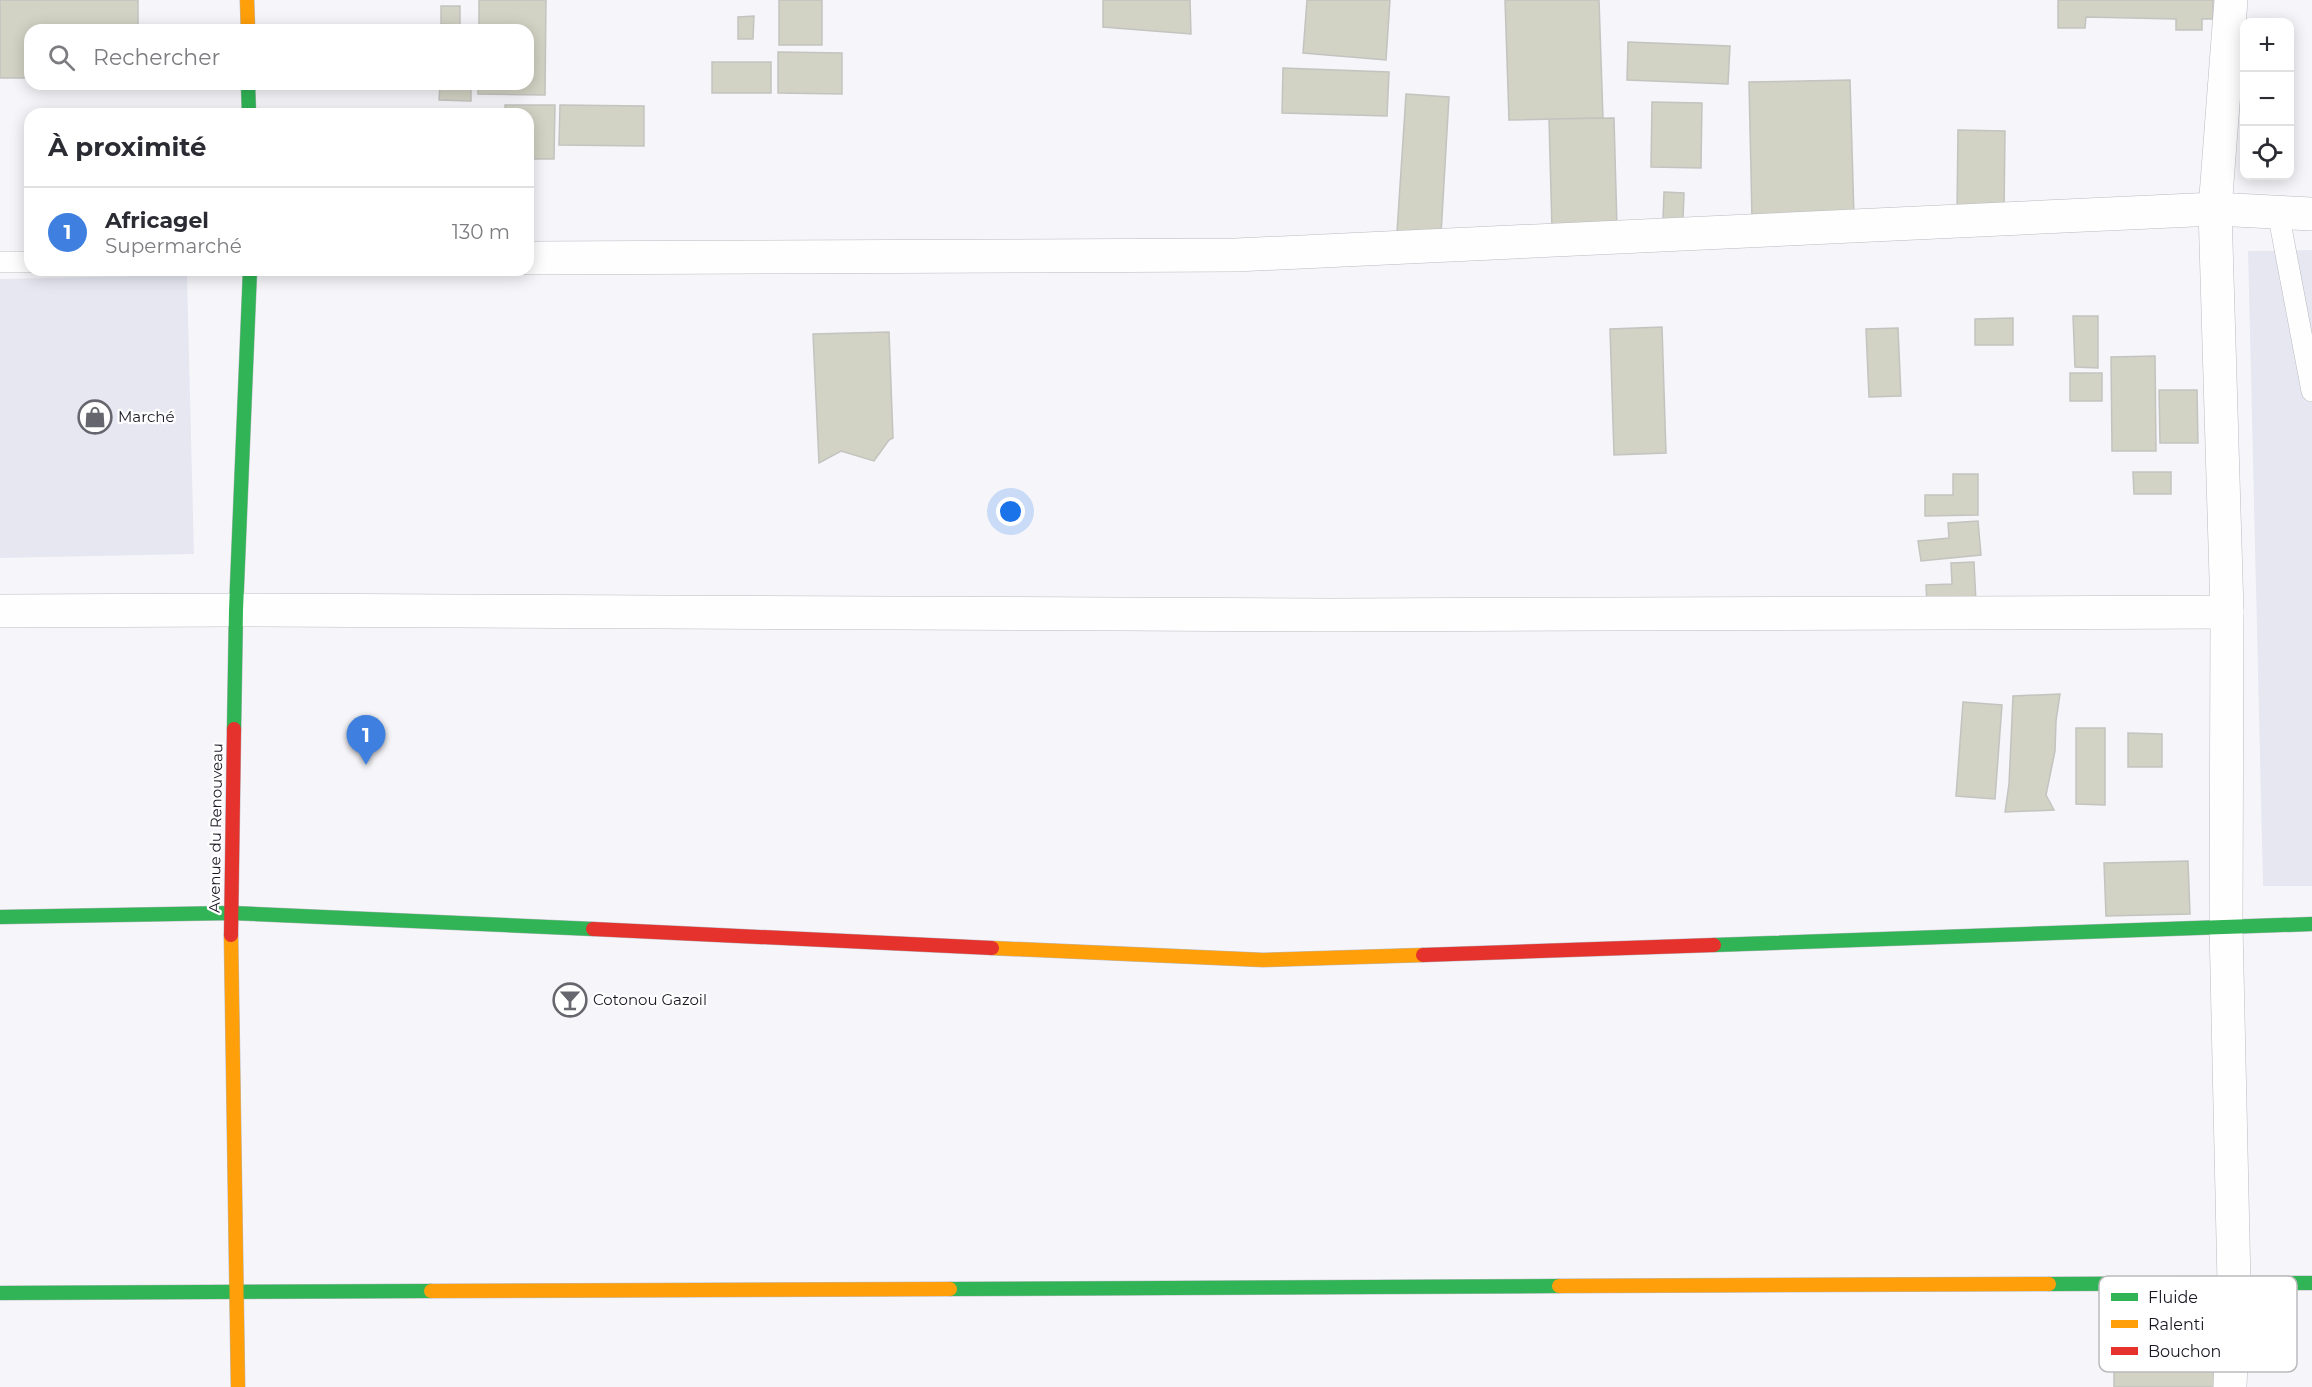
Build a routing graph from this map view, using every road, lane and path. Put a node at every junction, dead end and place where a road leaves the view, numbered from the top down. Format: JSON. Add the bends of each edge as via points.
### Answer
{"nodes":[{"id":1,"x":247,"y":0,"type":"edge"},
{"id":2,"x":2231,"y":0,"type":"edge"},
{"id":3,"x":248,"y":24,"type":"edge"},
{"id":4,"x":248,"y":90,"type":"edge"},
{"id":5,"x":249,"y":108,"type":"edge"},
{"id":6,"x":2215,"y":209,"type":"junction"},
{"id":7,"x":2278,"y":212,"type":"junction"},
{"id":8,"x":2312,"y":214,"type":"edge"},
{"id":9,"x":534,"y":258,"type":"edge"},
{"id":10,"x":0,"y":262,"type":"edge"},
{"id":11,"x":24,"y":262,"type":"edge"},
{"id":12,"x":250,"y":276,"type":"edge"},
{"id":13,"x":2312,"y":391,"type":"edge"},
{"id":14,"x":236,"y":610,"type":"junction"},
{"id":15,"x":0,"y":611,"type":"edge"},
{"id":16,"x":2227,"y":612,"type":"junction"},
{"id":17,"x":231,"y":913,"type":"junction"},
{"id":18,"x":0,"y":917,"type":"edge"},
{"id":19,"x":2312,"y":924,"type":"edge"},
{"id":20,"x":2226,"y":926,"type":"junction"},
{"id":21,"x":2234,"y":1276,"type":"edge"},
{"id":22,"x":2297,"y":1283,"type":"edge"},
{"id":23,"x":2312,"y":1283,"type":"edge"},
{"id":24,"x":2099,"y":1284,"type":"edge"},
{"id":25,"x":238,"y":1291,"type":"junction"},
{"id":26,"x":0,"y":1293,"type":"edge"},
{"id":27,"x":2231,"y":1372,"type":"edge"},
{"id":28,"x":238,"y":1387,"type":"edge"},
{"id":29,"x":2230,"y":1387,"type":"edge"}],
"edges":[{"from":1,"to":3,"type":"street"},
{"from":2,"to":6,"type":"street"},
{"from":4,"to":5,"type":"street"},
{"from":6,"to":7,"type":"street"},
{"from":6,"to":9,"type":"street","via":[[1236,255]]},
{"from":6,"to":16,"type":"street"},
{"from":7,"to":8,"type":"street"},
{"from":7,"to":13,"type":"lane"},
{"from":10,"to":11,"type":"lane"},
{"from":12,"to":14,"type":"street","name":"Avenue du Renouveau"},
{"from":14,"to":15,"type":"street"},
{"from":14,"to":16,"type":"street","via":[[1321,615]]},
{"from":14,"to":17,"type":"street","name":"Avenue du Renouveau"},
{"from":16,"to":20,"type":"street"},
{"from":17,"to":18,"type":"street"},
{"from":17,"to":20,"type":"street","via":[[1263,960]]},
{"from":17,"to":25,"type":"street","name":"Avenue du Renouveau"},
{"from":19,"to":20,"type":"street"},
{"from":20,"to":21,"type":"street"},
{"from":22,"to":23,"type":"street"},
{"from":24,"to":25,"type":"street"},
{"from":25,"to":26,"type":"street"},
{"from":25,"to":28,"type":"street","name":"Avenue du Renouveau"},
{"from":27,"to":29,"type":"street"}]}
